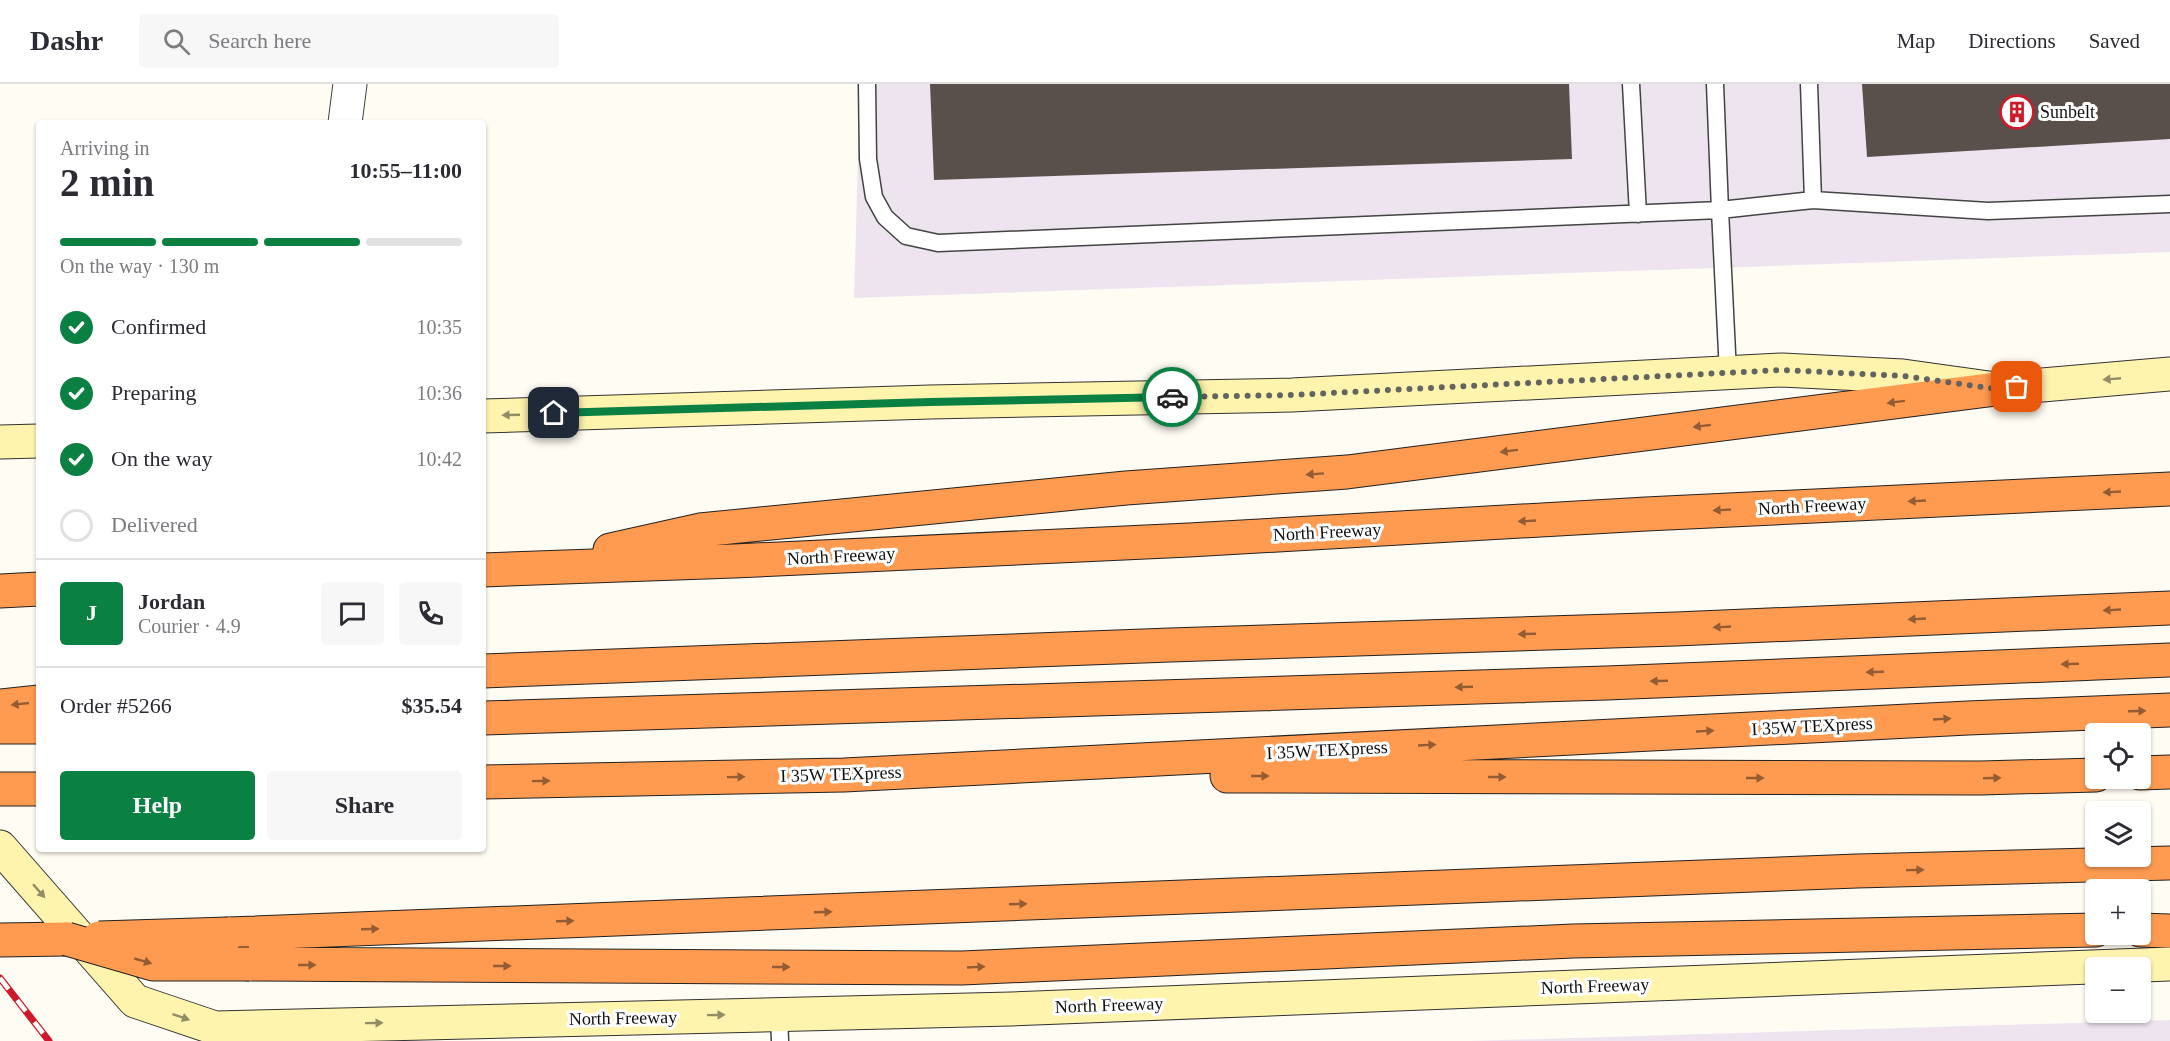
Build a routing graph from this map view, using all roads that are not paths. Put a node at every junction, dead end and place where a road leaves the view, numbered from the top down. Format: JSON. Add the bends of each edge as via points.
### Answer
{"nodes":[{"id":1,"x":350,"y":84,"type":"edge"},
{"id":2,"x":867,"y":84,"type":"edge"},
{"id":3,"x":1631,"y":84,"type":"edge"},
{"id":4,"x":1715,"y":84,"type":"edge"},
{"id":5,"x":1809,"y":84,"type":"edge"},
{"id":6,"x":345,"y":120,"type":"edge"},
{"id":7,"x":1813,"y":200,"type":"junction"},
{"id":8,"x":2170,"y":204,"type":"edge"},
{"id":9,"x":1720,"y":210,"type":"junction"},
{"id":10,"x":1638,"y":214,"type":"junction"},
{"id":11,"x":1728,"y":373,"type":"junction"},
{"id":12,"x":2170,"y":374,"type":"edge"},
{"id":13,"x":1996,"y":389,"type":"junction"},
{"id":14,"x":486,"y":416,"type":"edge"},
{"id":15,"x":36,"y":441,"type":"edge"},
{"id":16,"x":0,"y":442,"type":"edge"},
{"id":17,"x":2170,"y":489,"type":"edge"},
{"id":18,"x":536,"y":567,"type":"junction"},
{"id":19,"x":486,"y":570,"type":"edge"},
{"id":20,"x":36,"y":589,"type":"edge"},
{"id":21,"x":0,"y":591,"type":"edge"},
{"id":22,"x":2170,"y":608,"type":"edge"},
{"id":23,"x":2170,"y":660,"type":"edge"},
{"id":24,"x":486,"y":671,"type":"edge"},
{"id":25,"x":36,"y":702,"type":"edge"},
{"id":26,"x":0,"y":706,"type":"edge"},
{"id":27,"x":2170,"y":710,"type":"edge"},
{"id":28,"x":486,"y":718,"type":"edge"},
{"id":29,"x":0,"y":727,"type":"edge"},
{"id":30,"x":36,"y":727,"type":"edge"},
{"id":31,"x":2170,"y":772,"type":"edge"},
{"id":32,"x":2151,"y":773,"type":"edge"},
{"id":33,"x":844,"y":775,"type":"junction"},
{"id":34,"x":2085,"y":775,"type":"edge"},
{"id":35,"x":486,"y":782,"type":"edge"},
{"id":36,"x":0,"y":789,"type":"edge"},
{"id":37,"x":36,"y":789,"type":"edge"},
{"id":38,"x":0,"y":847,"type":"edge"},
{"id":39,"x":2170,"y":863,"type":"edge"},
{"id":40,"x":2085,"y":930,"type":"edge"},
{"id":41,"x":2151,"y":930,"type":"edge"},
{"id":42,"x":2170,"y":931,"type":"edge"},
{"id":43,"x":67,"y":939,"type":"junction"},
{"id":44,"x":0,"y":940,"type":"edge"},
{"id":45,"x":2170,"y":964,"type":"edge"},
{"id":46,"x":779,"y":1027,"type":"edge"}],
"edges":[{"from":1,"to":6,"type":"street"},
{"from":2,"to":10,"type":"lane","via":[[868,159],[874,197],[885,217],[906,236],[938,243]]},
{"from":3,"to":10,"type":"lane"},
{"from":4,"to":9,"type":"lane"},
{"from":5,"to":7,"type":"lane"},
{"from":7,"to":8,"type":"lane","via":[[1988,211]]},
{"from":7,"to":9,"type":"lane"},
{"from":9,"to":10,"type":"lane"},
{"from":9,"to":11,"type":"lane"},
{"from":11,"to":13,"type":"main road","via":[[1782,370],[1903,376]]},
{"from":11,"to":14,"type":"main road","one_way":true,"via":[[1292,395]]},
{"from":12,"to":13,"type":"main road","one_way":true},
{"from":13,"to":18,"type":"highway","one_way":true,"via":[[1347,472],[1126,488],[700,530]]},
{"from":15,"to":16,"type":"main road"},
{"from":17,"to":18,"type":"highway","name":"North Freeway","one_way":true,"via":[[1165,541]]},
{"from":18,"to":19,"type":"highway","name":"North Freeway"},
{"from":20,"to":21,"type":"highway"},
{"from":22,"to":24,"type":"highway","one_way":true},
{"from":23,"to":28,"type":"highway","one_way":true,"via":[[1607,683]]},
{"from":25,"to":26,"type":"highway","one_way":true},
{"from":33,"to":27,"type":"highway","name":"I 35W TEXpress","one_way":true},
{"from":29,"to":30,"type":"highway"},
{"from":31,"to":32,"type":"highway"},
{"from":33,"to":34,"type":"highway","one_way":true},
{"from":35,"to":33,"type":"highway","name":"I 35W TEXpress","one_way":true},
{"from":36,"to":37,"type":"highway"},
{"from":38,"to":46,"type":"main road","name":"North Freeway","one_way":true,"via":[[135,1001],[215,1028]]},
{"from":43,"to":39,"type":"highway","one_way":true,"bridge":true,"via":[[1857,871]]},
{"from":43,"to":40,"type":"highway","one_way":true,"bridge":true,"via":[[153,964],[962,968],[1573,941]]},
{"from":41,"to":42,"type":"highway"},
{"from":43,"to":44,"type":"highway"},
{"from":45,"to":46,"type":"main road","name":"North Freeway","via":[[1011,1009]]}]}
